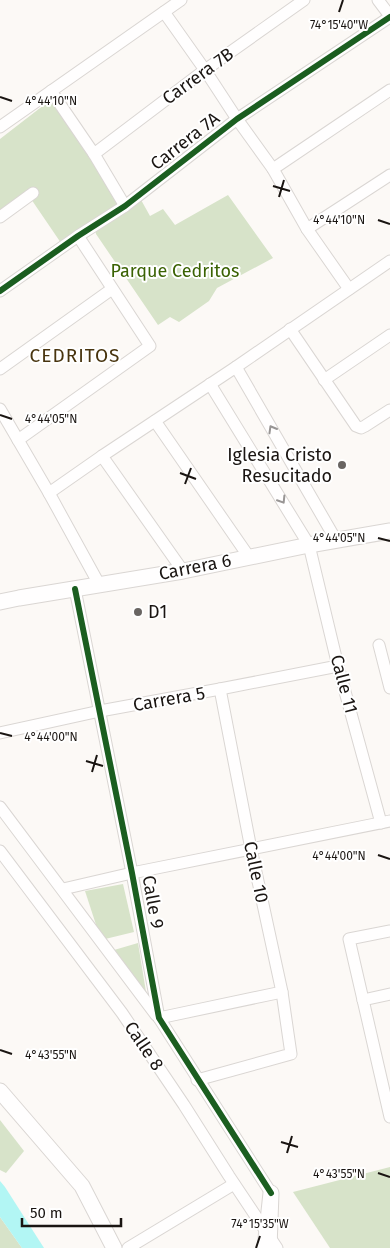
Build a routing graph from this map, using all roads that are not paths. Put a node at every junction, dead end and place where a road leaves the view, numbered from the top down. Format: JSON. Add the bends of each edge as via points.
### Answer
{"nodes":[{"id":1,"x":181,"y":0,"type":"edge"},
{"id":2,"x":304,"y":0,"type":"edge"},
{"id":3,"x":378,"y":0,"type":"edge"},
{"id":4,"x":164,"y":12,"type":"junction"},
{"id":5,"x":390,"y":17,"type":"edge"},
{"id":6,"x":205,"y":70,"type":"junction"},
{"id":7,"x":390,"y":90,"type":"edge"},
{"id":8,"x":51,"y":91,"type":"junction"},
{"id":9,"x":237,"y":120,"type":"junction"},
{"id":10,"x":0,"y":127,"type":"edge"},
{"id":11,"x":94,"y":154,"type":"junction"},
{"id":12,"x":273,"y":169,"type":"junction"},
{"id":13,"x":390,"y":174,"type":"edge"},
{"id":14,"x":33,"y":193,"type":"dead end"},
{"id":15,"x":125,"y":206,"type":"junction"},
{"id":16,"x":0,"y":217,"type":"edge"},
{"id":17,"x":307,"y":229,"type":"junction"},
{"id":18,"x":78,"y":236,"type":"junction"},
{"id":19,"x":390,"y":261,"type":"edge"},
{"id":20,"x":112,"y":289,"type":"junction"},
{"id":21,"x":349,"y":289,"type":"junction"},
{"id":22,"x":0,"y":291,"type":"edge"},
{"id":23,"x":290,"y":329,"type":"junction"},
{"id":24,"x":390,"y":335,"type":"edge"},
{"id":25,"x":236,"y":367,"type":"junction"},
{"id":26,"x":0,"y":369,"type":"edge"},
{"id":27,"x":324,"y":380,"type":"junction"},
{"id":28,"x":210,"y":384,"type":"junction"},
{"id":29,"x":0,"y":409,"type":"edge"},
{"id":30,"x":390,"y":410,"type":"edge"},
{"id":31,"x":155,"y":421,"type":"junction"},
{"id":32,"x":18,"y":440,"type":"junction"},
{"id":33,"x":102,"y":456,"type":"junction"},
{"id":34,"x":50,"y":493,"type":"junction"},
{"id":35,"x":390,"y":531,"type":"edge"},
{"id":36,"x":336,"y":540,"type":"junction"},
{"id":37,"x":309,"y":545,"type":"junction"},
{"id":38,"x":248,"y":557,"type":"junction"},
{"id":39,"x":183,"y":571,"type":"junction"},
{"id":40,"x":99,"y":584,"type":"junction"},
{"id":41,"x":74,"y":589,"type":"junction"},
{"id":42,"x":0,"y":602,"type":"edge"},
{"id":43,"x":379,"y":645,"type":"dead end"},
{"id":44,"x":338,"y":666,"type":"junction"},
{"id":45,"x":388,"y":674,"type":"edge"},
{"id":46,"x":390,"y":688,"type":"edge"},
{"id":47,"x":220,"y":689,"type":"junction"},
{"id":48,"x":100,"y":711,"type":"junction"},
{"id":49,"x":0,"y":733,"type":"edge"},
{"id":50,"x":0,"y":807,"type":"edge"},
{"id":51,"x":385,"y":822,"type":"edge"},
{"id":52,"x":251,"y":849,"type":"junction"},
{"id":53,"x":0,"y":851,"type":"edge"},
{"id":54,"x":132,"y":873,"type":"junction"},
{"id":55,"x":63,"y":889,"type":"junction"},
{"id":56,"x":390,"y":931,"type":"edge"},
{"id":57,"x":282,"y":992,"type":"junction"},
{"id":58,"x":390,"y":994,"type":"edge"},
{"id":59,"x":363,"y":1000,"type":"junction"},
{"id":60,"x":159,"y":1018,"type":"junction"},
{"id":61,"x":385,"y":1075,"type":"edge"},
{"id":62,"x":197,"y":1080,"type":"junction"},
{"id":63,"x":0,"y":1091,"type":"edge"},
{"id":64,"x":390,"y":1117,"type":"edge"},
{"id":65,"x":234,"y":1184,"type":"junction"},
{"id":66,"x":271,"y":1193,"type":"joint"},
{"id":67,"x":114,"y":1248,"type":"edge"},
{"id":68,"x":128,"y":1248,"type":"edge"},
{"id":69,"x":267,"y":1248,"type":"edge"},
{"id":70,"x":277,"y":1248,"type":"edge"}],
"edges":[{"from":1,"to":4,"type":"street"},
{"from":2,"to":6,"type":"street","name":"Carrera 7B"},
{"from":3,"to":5,"type":"street"},
{"from":4,"to":6,"type":"street"},
{"from":4,"to":8,"type":"street"},
{"from":5,"to":9,"type":"street","name":"Carrera 7A"},
{"from":6,"to":9,"type":"street"},
{"from":6,"to":11,"type":"street","name":"Carrera 7B"},
{"from":7,"to":12,"type":"street"},
{"from":8,"to":10,"type":"street"},
{"from":8,"to":11,"type":"street"},
{"from":9,"to":12,"type":"street"},
{"from":9,"to":15,"type":"street","name":"Carrera 7A"},
{"from":11,"to":15,"type":"street"},
{"from":12,"to":17,"type":"street"},
{"from":13,"to":17,"type":"street"},
{"from":14,"to":16,"type":"street"},
{"from":15,"to":18,"type":"street","name":"Carrera 7A"},
{"from":17,"to":21,"type":"street"},
{"from":18,"to":20,"type":"street"},
{"from":18,"to":22,"type":"street","name":"Carrera 7A"},
{"from":19,"to":21,"type":"street"},
{"from":20,"to":26,"type":"street"},
{"from":20,"to":32,"type":"street","via":[[150,346]]},
{"from":21,"to":23,"type":"street"},
{"from":23,"to":25,"type":"street"},
{"from":23,"to":27,"type":"street"},
{"from":24,"to":27,"type":"street"},
{"from":25,"to":28,"type":"street"},
{"from":36,"to":25,"type":"street","one_way":true},
{"from":27,"to":30,"type":"street","via":[[356,426],[366,426]]},
{"from":28,"to":31,"type":"street"},
{"from":28,"to":37,"type":"street","name":"Calle 11","one_way":true},
{"from":29,"to":32,"type":"street"},
{"from":31,"to":33,"type":"street"},
{"from":31,"to":38,"type":"street"},
{"from":32,"to":34,"type":"street"},
{"from":33,"to":34,"type":"street"},
{"from":33,"to":39,"type":"street"},
{"from":34,"to":40,"type":"street"},
{"from":35,"to":36,"type":"street","name":"Carrera 6"},
{"from":36,"to":37,"type":"street","name":"Carrera 6"},
{"from":37,"to":38,"type":"street","name":"Carrera 6"},
{"from":37,"to":44,"type":"street","name":"Calle 11"},
{"from":38,"to":39,"type":"street","name":"Carrera 6"},
{"from":39,"to":40,"type":"street","name":"Carrera 6"},
{"from":40,"to":41,"type":"street","name":"Carrera 6"},
{"from":41,"to":42,"type":"street","name":"Carrera 6"},
{"from":41,"to":48,"type":"street","name":"Calle 9"},
{"from":43,"to":45,"type":"street"},
{"from":44,"to":47,"type":"street","name":"Carrera 5"},
{"from":44,"to":51,"type":"street","name":"Calle 11"},
{"from":45,"to":46,"type":"street"},
{"from":47,"to":48,"type":"street","name":"Carrera 5"},
{"from":47,"to":52,"type":"street","name":"Calle 10"},
{"from":48,"to":49,"type":"street","name":"Carrera 5"},
{"from":48,"to":54,"type":"street","name":"Calle 9"},
{"from":50,"to":55,"type":"street"},
{"from":51,"to":52,"type":"street"},
{"from":52,"to":54,"type":"street"},
{"from":52,"to":57,"type":"street","name":"Calle 10"},
{"from":53,"to":65,"type":"street","name":"Calle 8","via":[[122,1013]]},
{"from":54,"to":55,"type":"street"},
{"from":54,"to":60,"type":"street","name":"Calle 9"},
{"from":55,"to":60,"type":"street"},
{"from":56,"to":59,"type":"street","via":[[349,939]]},
{"from":57,"to":60,"type":"street"},
{"from":57,"to":62,"type":"street","name":"Calle 10","via":[[291,1054]]},
{"from":58,"to":59,"type":"street"},
{"from":59,"to":61,"type":"street"},
{"from":60,"to":62,"type":"street","name":"Calle 9"},
{"from":61,"to":64,"type":"street"},
{"from":62,"to":66,"type":"street","name":"Calle 9"},
{"from":63,"to":67,"type":"street","via":[[82,1186]]},
{"from":65,"to":68,"type":"street"},
{"from":65,"to":70,"type":"street","name":"Calle 8"},
{"from":66,"to":69,"type":"street"}]}
